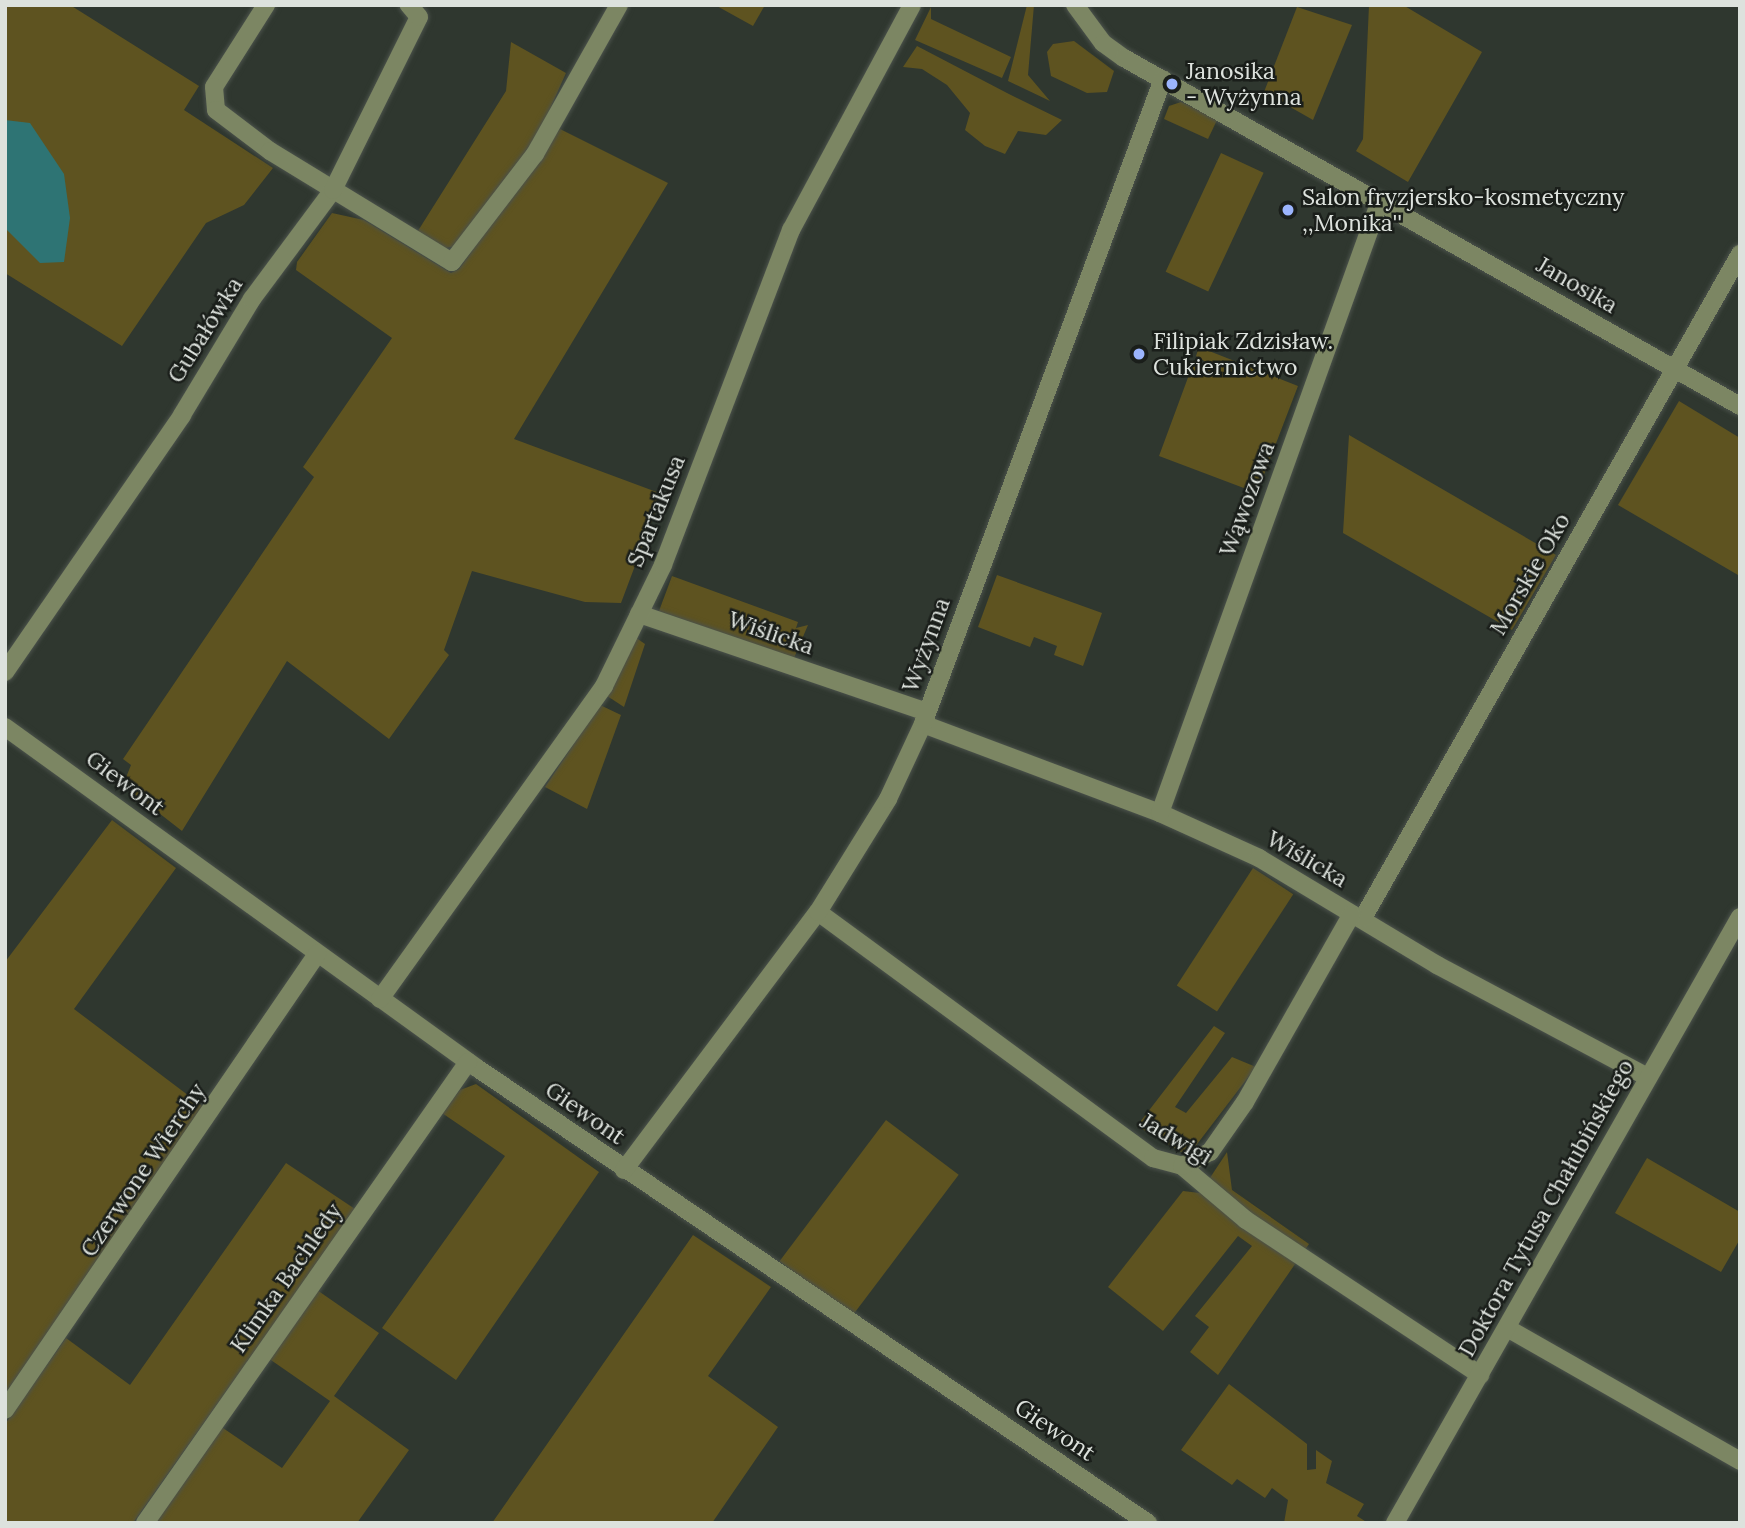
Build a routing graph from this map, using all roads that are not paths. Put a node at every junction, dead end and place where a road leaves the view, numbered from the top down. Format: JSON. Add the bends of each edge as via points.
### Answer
{"nodes":[{"id":1,"x":266,"y":5,"type":"edge"},
{"id":2,"x":409,"y":5,"type":"edge"},
{"id":3,"x":619,"y":5,"type":"edge"},
{"id":4,"x":912,"y":5,"type":"edge"},
{"id":5,"x":1075,"y":5,"type":"edge"},
{"id":6,"x":1163,"y":79,"type":"junction"},
{"id":7,"x":333,"y":190,"type":"junction"},
{"id":8,"x":1380,"y":201,"type":"junction"},
{"id":9,"x":1740,"y":254,"type":"edge"},
{"id":10,"x":1675,"y":369,"type":"junction"},
{"id":11,"x":1740,"y":406,"type":"edge"},
{"id":12,"x":639,"y":614,"type":"junction"},
{"id":13,"x":5,"y":672,"type":"edge"},
{"id":14,"x":925,"y":718,"type":"junction"},
{"id":15,"x":5,"y":727,"type":"edge"},
{"id":16,"x":1160,"y":813,"type":"junction"},
{"id":17,"x":818,"y":912,"type":"junction"},
{"id":18,"x":1357,"y":916,"type":"junction"},
{"id":19,"x":1740,"y":917,"type":"edge"},
{"id":20,"x":317,"y":954,"type":"junction"},
{"id":21,"x":380,"y":999,"type":"junction"},
{"id":22,"x":468,"y":1062,"type":"junction"},
{"id":23,"x":1648,"y":1077,"type":"junction"},
{"id":24,"x":1182,"y":1166,"type":"junction"},
{"id":25,"x":624,"y":1170,"type":"junction"},
{"id":26,"x":1507,"y":1328,"type":"junction"},
{"id":27,"x":1480,"y":1375,"type":"junction"},
{"id":28,"x":5,"y":1410,"type":"edge"},
{"id":29,"x":1740,"y":1461,"type":"edge"},
{"id":30,"x":145,"y":1523,"type":"edge"},
{"id":31,"x":1149,"y":1523,"type":"edge"},
{"id":32,"x":1395,"y":1523,"type":"edge"}],
"edges":[{"from":1,"to":7,"type":"street","via":[[214,87],[216,110]]},
{"from":2,"to":7,"type":"street","name":"Gubałówka","via":[[419,17]]},
{"from":3,"to":7,"type":"street","via":[[535,154],[453,262]]},
{"from":4,"to":12,"type":"street","name":"Spartakusa","via":[[791,230]]},
{"from":5,"to":6,"type":"street","name":"Janosika","via":[[1112,50]]},
{"from":6,"to":8,"type":"street","name":"Janosika"},
{"from":6,"to":14,"type":"street","name":"Wyżynna"},
{"from":7,"to":13,"type":"street","name":"Gubałówka","via":[[252,299],[182,415]]},
{"from":8,"to":10,"type":"street","name":"Janosika"},
{"from":8,"to":16,"type":"street","name":"Wąwozowa"},
{"from":9,"to":10,"type":"street","name":"Morskie Oko"},
{"from":10,"to":11,"type":"street","name":"Janosika"},
{"from":10,"to":18,"type":"street","name":"Morskie Oko"},
{"from":12,"to":14,"type":"street","name":"Wiślicka"},
{"from":12,"to":21,"type":"street","name":"Spartakusa","via":[[601,691]]},
{"from":14,"to":16,"type":"street","name":"Wiślicka"},
{"from":14,"to":17,"type":"street","name":"Wyżynna","via":[[872,831]]},
{"from":15,"to":20,"type":"street","name":"Giewont"},
{"from":16,"to":18,"type":"street","name":"Wiślicka","via":[[1259,859]]},
{"from":17,"to":24,"type":"street","name":"Jadwigi","via":[[1153,1158]]},
{"from":17,"to":25,"type":"street","name":"Wyżynna"},
{"from":18,"to":23,"type":"street","name":"Wiślicka","via":[[1514,1009]]},
{"from":18,"to":24,"type":"street","name":"Morskie Oko","via":[[1245,1102],[1210,1152]]},
{"from":19,"to":23,"type":"street","name":"Doktora Tytusa Chałubińskiego"},
{"from":20,"to":21,"type":"street","name":"Giewont"},
{"from":20,"to":28,"type":"street","name":"Czerwone Wierchy"},
{"from":21,"to":22,"type":"street","name":"Giewont"},
{"from":22,"to":25,"type":"street","name":"Giewont"},
{"from":22,"to":30,"type":"street","name":"Klimka Bachledy"},
{"from":23,"to":26,"type":"street","name":"Doktora Tytusa Chałubińskiego"},
{"from":24,"to":27,"type":"street","name":"Jadwigi","via":[[1246,1220]]},
{"from":25,"to":31,"type":"street","name":"Giewont"},
{"from":26,"to":27,"type":"street","name":"Doktora Tytusa Chałubińskiego"},
{"from":26,"to":29,"type":"street"},
{"from":27,"to":32,"type":"street","name":"Doktora Tytusa Chałubińskiego"}]}
